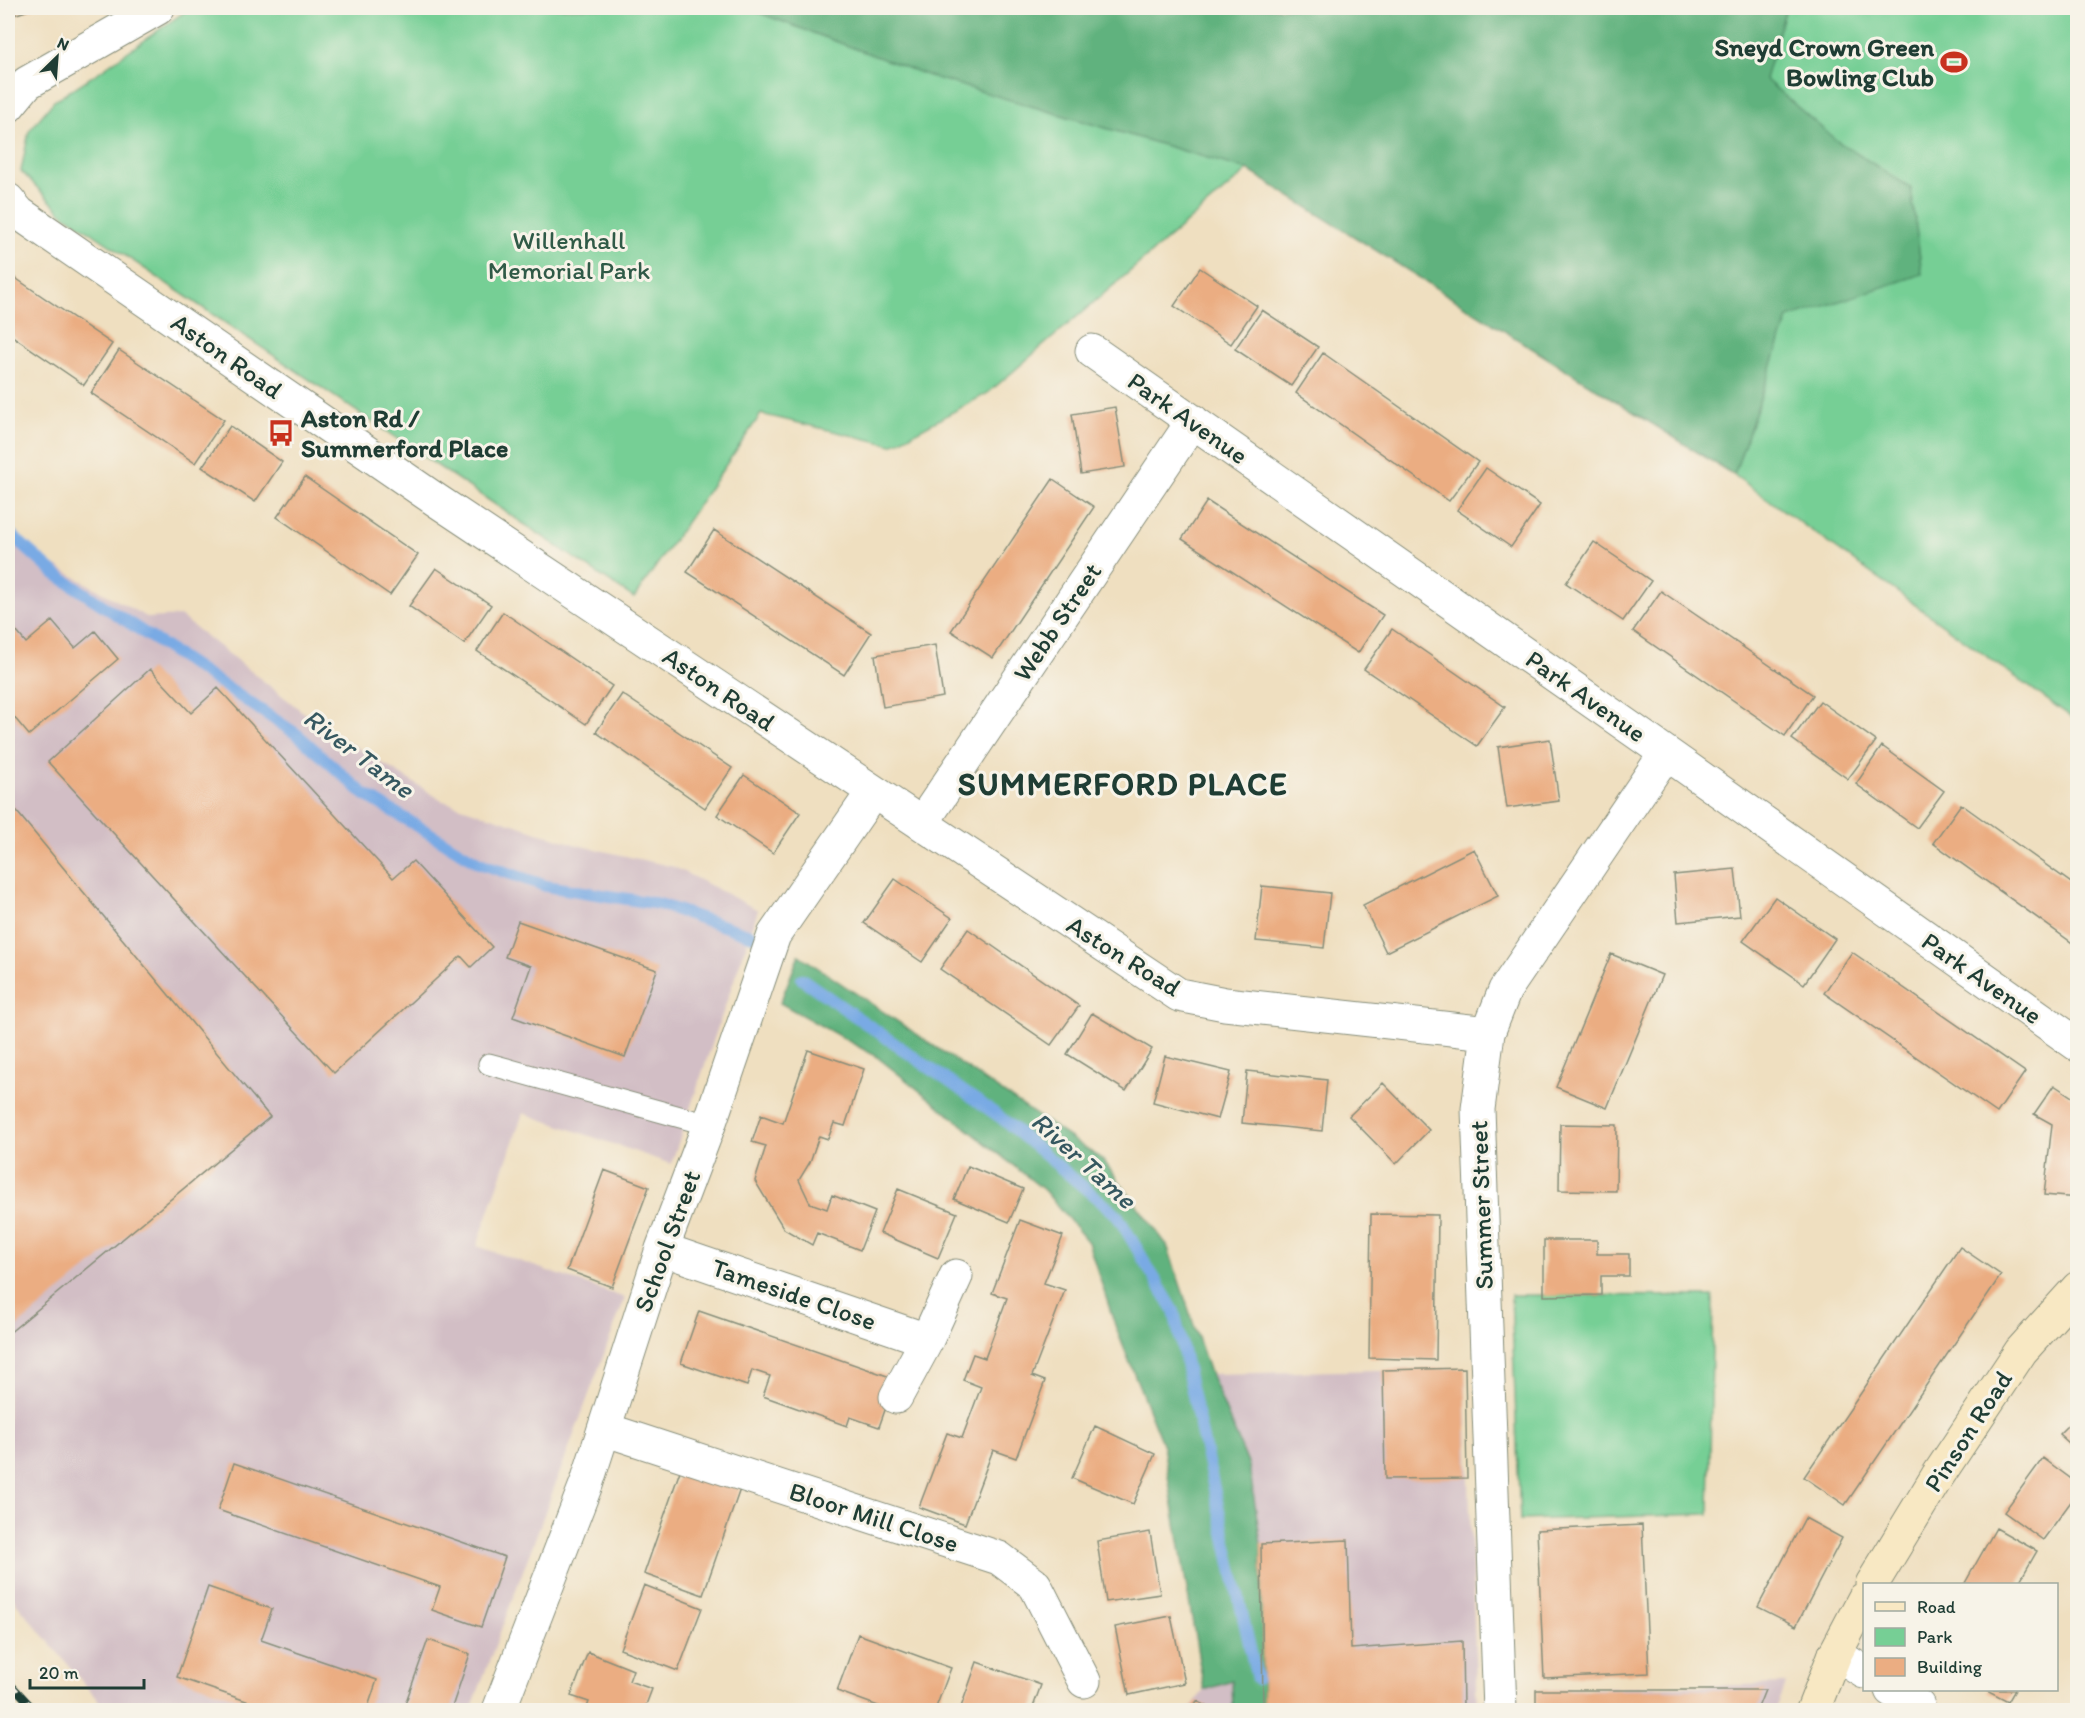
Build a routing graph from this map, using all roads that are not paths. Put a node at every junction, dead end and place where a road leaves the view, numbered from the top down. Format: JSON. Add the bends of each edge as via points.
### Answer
{"nodes":[{"id":1,"x":158,"y":8,"type":"edge"},
{"id":2,"x":8,"y":106,"type":"edge"},
{"id":3,"x":8,"y":200,"type":"edge"},
{"id":4,"x":1092,"y":351,"type":"dead end"},
{"id":5,"x":1193,"y":421,"type":"junction"},
{"id":6,"x":1666,"y":753,"type":"junction"},
{"id":7,"x":873,"y":792,"type":"junction"},
{"id":8,"x":922,"y":823,"type":"junction"},
{"id":9,"x":1488,"y":1034,"type":"junction"},
{"id":10,"x":2078,"y":1045,"type":"edge"},
{"id":11,"x":489,"y":1064,"type":"dead end"},
{"id":12,"x":709,"y":1125,"type":"junction"},
{"id":13,"x":662,"y":1249,"type":"junction"},
{"id":14,"x":956,"y":1276,"type":"dead end"},
{"id":15,"x":2078,"y":1288,"type":"edge"},
{"id":16,"x":927,"y":1340,"type":"junction"},
{"id":17,"x":896,"y":1397,"type":"dead end"},
{"id":18,"x":604,"y":1429,"type":"junction"},
{"id":19,"x":1873,"y":1583,"type":"edge"},
{"id":20,"x":1863,"y":1601,"type":"edge"},
{"id":21,"x":1835,"y":1654,"type":"junction"},
{"id":22,"x":1863,"y":1671,"type":"edge"},
{"id":23,"x":1084,"y":1681,"type":"dead end"},
{"id":24,"x":500,"y":1710,"type":"edge"},
{"id":25,"x":1500,"y":1710,"type":"edge"},
{"id":26,"x":1813,"y":1710,"type":"edge"}],
"edges":[{"from":1,"to":2,"type":"street","via":[[27,83]]},
{"from":3,"to":7,"type":"street","name":"Aston Road","via":[[29,219],[436,500]]},
{"from":4,"to":5,"type":"street","name":"Park Avenue"},
{"from":5,"to":6,"type":"street","name":"Park Avenue"},
{"from":5,"to":8,"type":"street","name":"Webb Street"},
{"from":6,"to":9,"type":"street","name":"Summer Street","via":[[1505,990]]},
{"from":6,"to":10,"type":"street","name":"Park Avenue"},
{"from":7,"to":8,"type":"street","name":"Aston Road"},
{"from":7,"to":12,"type":"street","name":"School Street","via":[[774,935]]},
{"from":8,"to":9,"type":"street","name":"Aston Road","via":[[1179,994],[1225,1004]]},
{"from":9,"to":25,"type":"street","name":"Summer Street","via":[[1478,1109]]},
{"from":11,"to":12,"type":"lane"},
{"from":12,"to":13,"type":"street","name":"School Street"},
{"from":13,"to":16,"type":"street","name":"Tameside Close"},
{"from":13,"to":18,"type":"street","name":"School Street"},
{"from":14,"to":16,"type":"street"},
{"from":15,"to":19,"type":"main road","name":"Pinson Road","via":[[2021,1351]]},
{"from":16,"to":17,"type":"street"},
{"from":18,"to":23,"type":"street","name":"Bloor Mill Close","via":[[999,1558],[1035,1585]]},
{"from":18,"to":24,"type":"street","name":"School Street"},
{"from":20,"to":21,"type":"main road"},
{"from":21,"to":22,"type":"street"},
{"from":21,"to":26,"type":"main road"}]}
